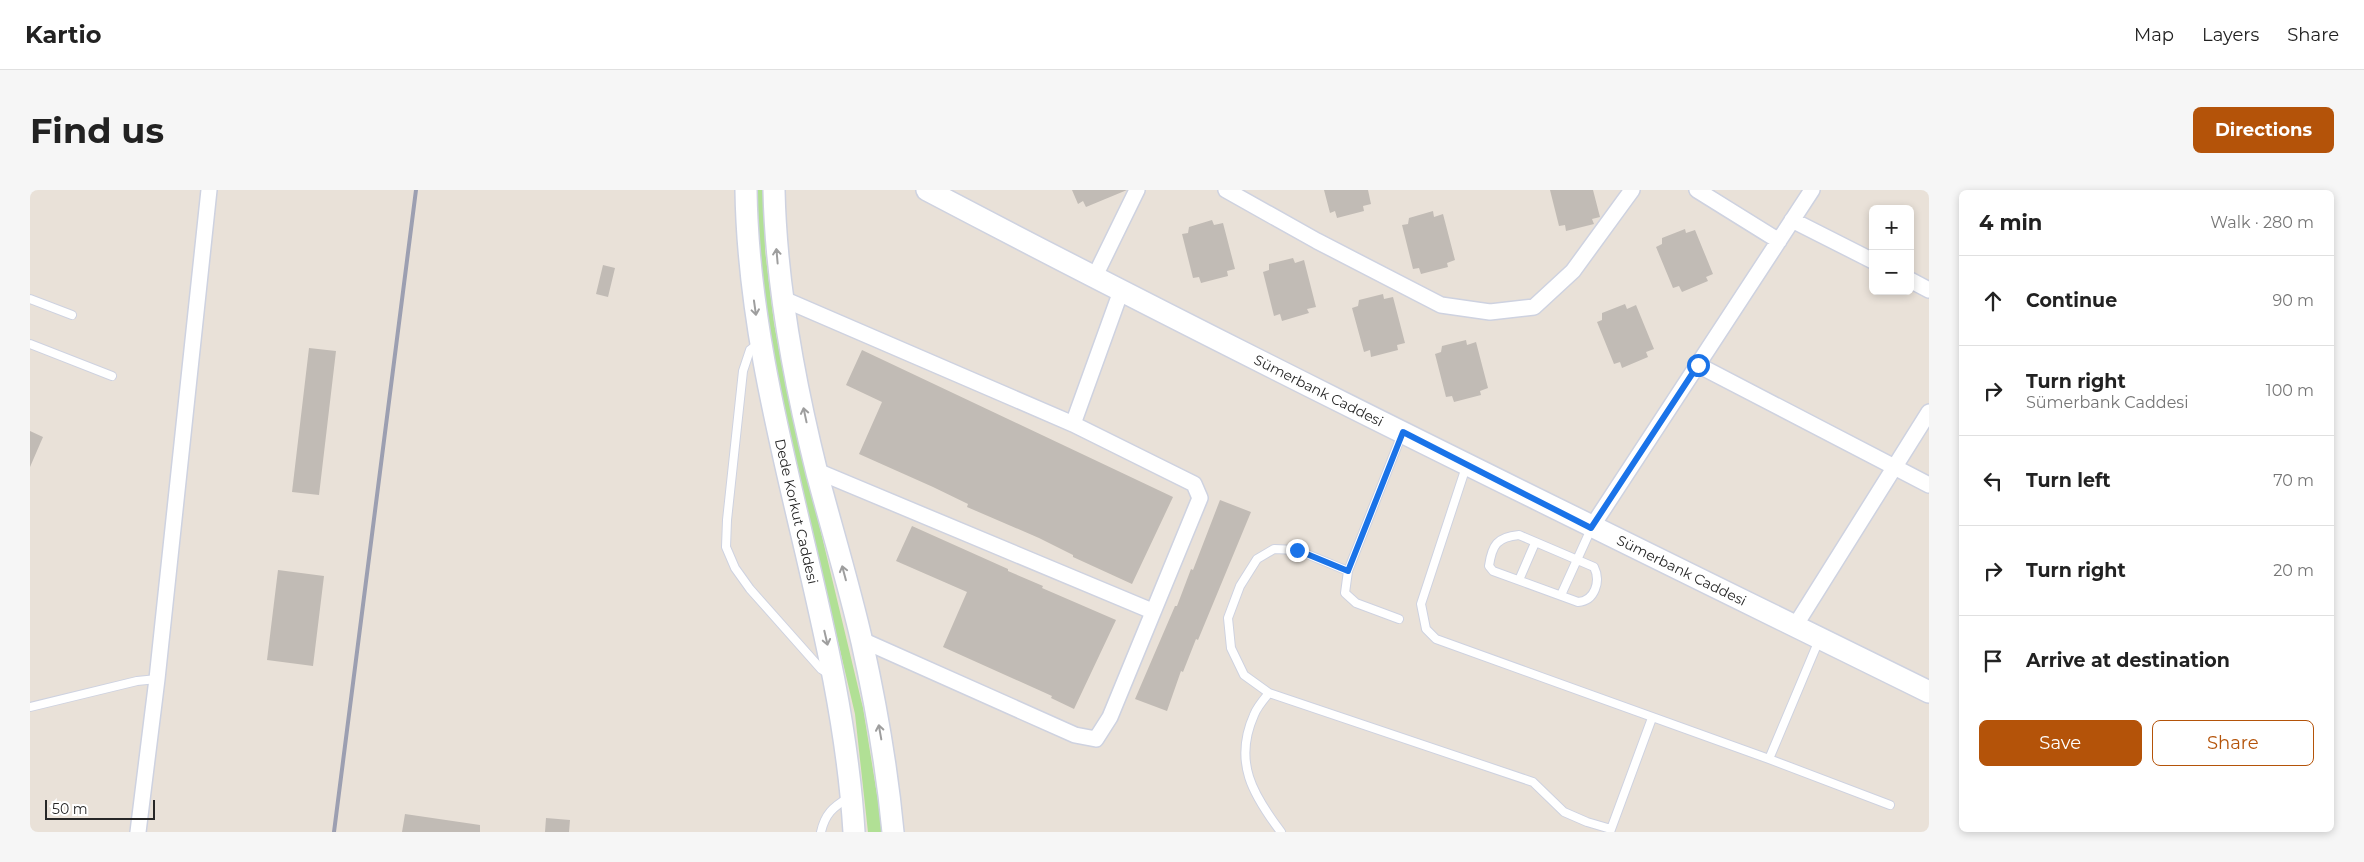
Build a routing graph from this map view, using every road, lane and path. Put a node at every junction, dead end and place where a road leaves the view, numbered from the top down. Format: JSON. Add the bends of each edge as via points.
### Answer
{"nodes":[{"id":1,"x":209,"y":190,"type":"edge"},
{"id":2,"x":746,"y":190,"type":"edge"},
{"id":3,"x":774,"y":190,"type":"edge"},
{"id":4,"x":927,"y":190,"type":"edge"},
{"id":5,"x":1137,"y":190,"type":"edge"},
{"id":6,"x":1226,"y":190,"type":"edge"},
{"id":7,"x":1632,"y":190,"type":"edge"},
{"id":8,"x":1697,"y":190,"type":"edge"},
{"id":9,"x":1812,"y":190,"type":"edge"},
{"id":10,"x":1792,"y":220,"type":"junction"},
{"id":11,"x":1779,"y":241,"type":"junction"},
{"id":12,"x":1869,"y":259,"type":"edge"},
{"id":13,"x":1094,"y":278,"type":"junction"},
{"id":14,"x":1914,"y":282,"type":"edge"},
{"id":15,"x":1929,"y":290,"type":"edge"},
{"id":16,"x":1121,"y":291,"type":"junction"},
{"id":17,"x":781,"y":298,"type":"junction"},
{"id":18,"x":30,"y":299,"type":"edge"},
{"id":19,"x":72,"y":315,"type":"dead end"},
{"id":20,"x":761,"y":341,"type":"junction"},
{"id":21,"x":30,"y":344,"type":"edge"},
{"id":22,"x":1698,"y":365,"type":"junction"},
{"id":23,"x":112,"y":376,"type":"dead end"},
{"id":24,"x":1929,"y":412,"type":"edge"},
{"id":25,"x":1073,"y":424,"type":"junction"},
{"id":26,"x":1403,"y":432,"type":"junction"},
{"id":27,"x":1467,"y":464,"type":"junction"},
{"id":28,"x":1895,"y":468,"type":"junction"},
{"id":29,"x":817,"y":471,"type":"junction"},
{"id":30,"x":1929,"y":485,"type":"edge"},
{"id":31,"x":1591,"y":528,"type":"junction"},
{"id":32,"x":1535,"y":543,"type":"junction"},
{"id":33,"x":1576,"y":558,"type":"junction"},
{"id":34,"x":1348,"y":571,"type":"junction"},
{"id":35,"x":1519,"y":580,"type":"junction"},
{"id":36,"x":1561,"y":595,"type":"junction"},
{"id":37,"x":1152,"y":611,"type":"junction"},
{"id":38,"x":1399,"y":619,"type":"dead end"},
{"id":39,"x":1795,"y":626,"type":"junction"},
{"id":40,"x":1820,"y":639,"type":"junction"},
{"id":41,"x":862,"y":640,"type":"junction"},
{"id":42,"x":835,"y":677,"type":"junction"},
{"id":43,"x":157,"y":679,"type":"junction"},
{"id":44,"x":1270,"y":692,"type":"junction"},
{"id":45,"x":1929,"y":692,"type":"edge"},
{"id":46,"x":30,"y":707,"type":"edge"},
{"id":47,"x":1652,"y":718,"type":"junction"},
{"id":48,"x":884,"y":755,"type":"junction"},
{"id":49,"x":1769,"y":759,"type":"junction"},
{"id":50,"x":852,"y":795,"type":"junction"},
{"id":51,"x":1890,"y":805,"type":"dead end"},
{"id":52,"x":1611,"y":830,"type":"edge"},
{"id":53,"x":138,"y":832,"type":"edge"},
{"id":54,"x":821,"y":832,"type":"edge"},
{"id":55,"x":854,"y":832,"type":"edge"},
{"id":56,"x":893,"y":832,"type":"edge"},
{"id":57,"x":908,"y":832,"type":"edge"},
{"id":58,"x":1281,"y":832,"type":"edge"}],
"edges":[{"from":1,"to":43,"type":"street"},
{"from":2,"to":20,"type":"main road","name":"Dede Korkut Caddesi","one_way":true,"via":[[750,270]]},
{"from":17,"to":3,"type":"main road","name":"Dede Korkut Caddesi","one_way":true},
{"from":4,"to":13,"type":"main road","name":"Sümerbank Caddesi"},
{"from":5,"to":13,"type":"street"},
{"from":6,"to":7,"type":"street","via":[[1441,305],[1490,312],[1534,306],[1573,271]]},
{"from":8,"to":11,"type":"street"},
{"from":9,"to":10,"type":"street"},
{"from":10,"to":11,"type":"street"},
{"from":10,"to":12,"type":"street"},
{"from":11,"to":22,"type":"street"},
{"from":13,"to":16,"type":"main road","name":"Sümerbank Caddesi"},
{"from":14,"to":15,"type":"street"},
{"from":16,"to":25,"type":"street"},
{"from":16,"to":26,"type":"main road","name":"Sümerbank Caddesi"},
{"from":17,"to":25,"type":"street"},
{"from":29,"to":17,"type":"main road","name":"Dede Korkut Caddesi","one_way":true},
{"from":18,"to":19,"type":"lane"},
{"from":20,"to":42,"type":"main road","name":"Dede Korkut Caddesi","one_way":true},
{"from":20,"to":42,"type":"lane","via":[[750,350],[743,371],[726,520],[726,547],[735,568],[750,589],[821,669]]},
{"from":21,"to":23,"type":"lane"},
{"from":22,"to":28,"type":"street"},
{"from":22,"to":31,"type":"street"},
{"from":24,"to":28,"type":"street"},
{"from":25,"to":37,"type":"street","via":[[1194,484],[1200,498]]},
{"from":26,"to":27,"type":"main road","name":"Sümerbank Caddesi"},
{"from":26,"to":34,"type":"lane"},
{"from":27,"to":31,"type":"main road","name":"Sümerbank Caddesi"},
{"from":27,"to":47,"type":"lane","via":[[1420,604],[1426,629],[1436,639]]},
{"from":28,"to":30,"type":"street"},
{"from":28,"to":39,"type":"street"},
{"from":29,"to":37,"type":"street"},
{"from":41,"to":29,"type":"main road","name":"Dede Korkut Caddesi","one_way":true},
{"from":31,"to":33,"type":"lane"},
{"from":31,"to":39,"type":"main road","name":"Sümerbank Caddesi"},
{"from":32,"to":33,"type":"lane"},
{"from":32,"to":35,"type":"lane"},
{"from":32,"to":35,"type":"lane","via":[[1519,535],[1505,536],[1498,541],[1490,556],[1489,566],[1493,571]]},
{"from":33,"to":36,"type":"lane"},
{"from":33,"to":36,"type":"lane","via":[[1594,567],[1598,574],[1597,584],[1586,601],[1578,602]]},
{"from":34,"to":38,"type":"lane","via":[[1345,593],[1356,603]]},
{"from":34,"to":44,"type":"lane","via":[[1297,550],[1274,549],[1257,559],[1240,586],[1228,618],[1231,648],[1244,676]]},
{"from":35,"to":36,"type":"lane"},
{"from":37,"to":41,"type":"street","via":[[1110,717],[1096,739],[1075,735]]},
{"from":39,"to":40,"type":"main road","name":"Sümerbank Caddesi"},
{"from":40,"to":45,"type":"main road","name":"Sümerbank Caddesi"},
{"from":40,"to":49,"type":"lane"},
{"from":48,"to":41,"type":"main road","name":"Dede Korkut Caddesi","one_way":true},
{"from":42,"to":50,"type":"main road","name":"Dede Korkut Caddesi"},
{"from":43,"to":46,"type":"lane"},
{"from":43,"to":53,"type":"street"},
{"from":44,"to":52,"type":"lane","via":[[1533,782],[1564,812]]},
{"from":44,"to":58,"type":"lane","via":[[1254,714],[1245,748],[1249,782],[1263,809]]},
{"from":47,"to":49,"type":"lane"},
{"from":47,"to":52,"type":"lane"},
{"from":48,"to":56,"type":"main road","name":"Dede Korkut Caddesi"},
{"from":48,"to":57,"type":"main road","name":"Dede Korkut Caddesi"},
{"from":49,"to":51,"type":"lane"},
{"from":50,"to":54,"type":"lane","via":[[833,807]]},
{"from":50,"to":55,"type":"main road","name":"Dede Korkut Caddesi"}]}
